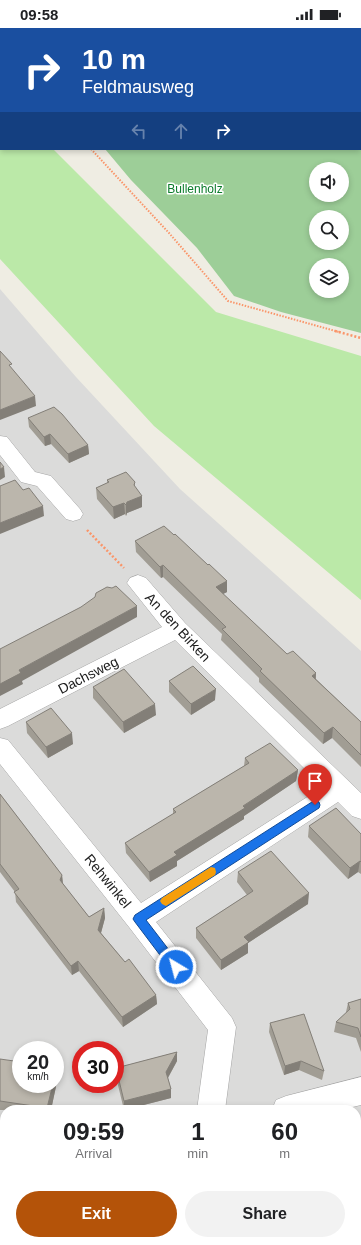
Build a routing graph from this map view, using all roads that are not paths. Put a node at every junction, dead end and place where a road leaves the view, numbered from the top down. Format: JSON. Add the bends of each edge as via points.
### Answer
{"nodes":[{"id":1,"x":0,"y":442,"type":"edge"},
{"id":2,"x":73,"y":514,"type":"road end"},
{"id":3,"x":138,"y":583,"type":"road end"},
{"id":4,"x":177,"y":629,"type":"junction"},
{"id":5,"x":0,"y":720,"type":"edge"},
{"id":6,"x":0,"y":747,"type":"edge"},
{"id":7,"x":340,"y":788,"type":"junction"},
{"id":8,"x":361,"y":809,"type":"edge"},
{"id":9,"x":138,"y":919,"type":"junction"},
{"id":10,"x":361,"y":1091,"type":"edge"},
{"id":11,"x":212,"y":1105,"type":"edge"},
{"id":12,"x":306,"y":1105,"type":"edge"}],
"edges":[{"from":1,"to":2,"type":"street","via":[[21,480],[44,481]]},
{"from":3,"to":4,"type":"street","name":"An den Birken"},
{"from":4,"to":5,"type":"street","name":"Dachsweg"},
{"from":4,"to":7,"type":"street","name":"An den Birken"},
{"from":6,"to":9,"type":"street","name":"Rehwinkel"},
{"from":7,"to":8,"type":"street","name":"An den Birken"},
{"from":7,"to":9,"type":"street"},
{"from":9,"to":11,"type":"street","name":"Rehwinkel","via":[[222,1028]]},
{"from":10,"to":12,"type":"street"}]}
